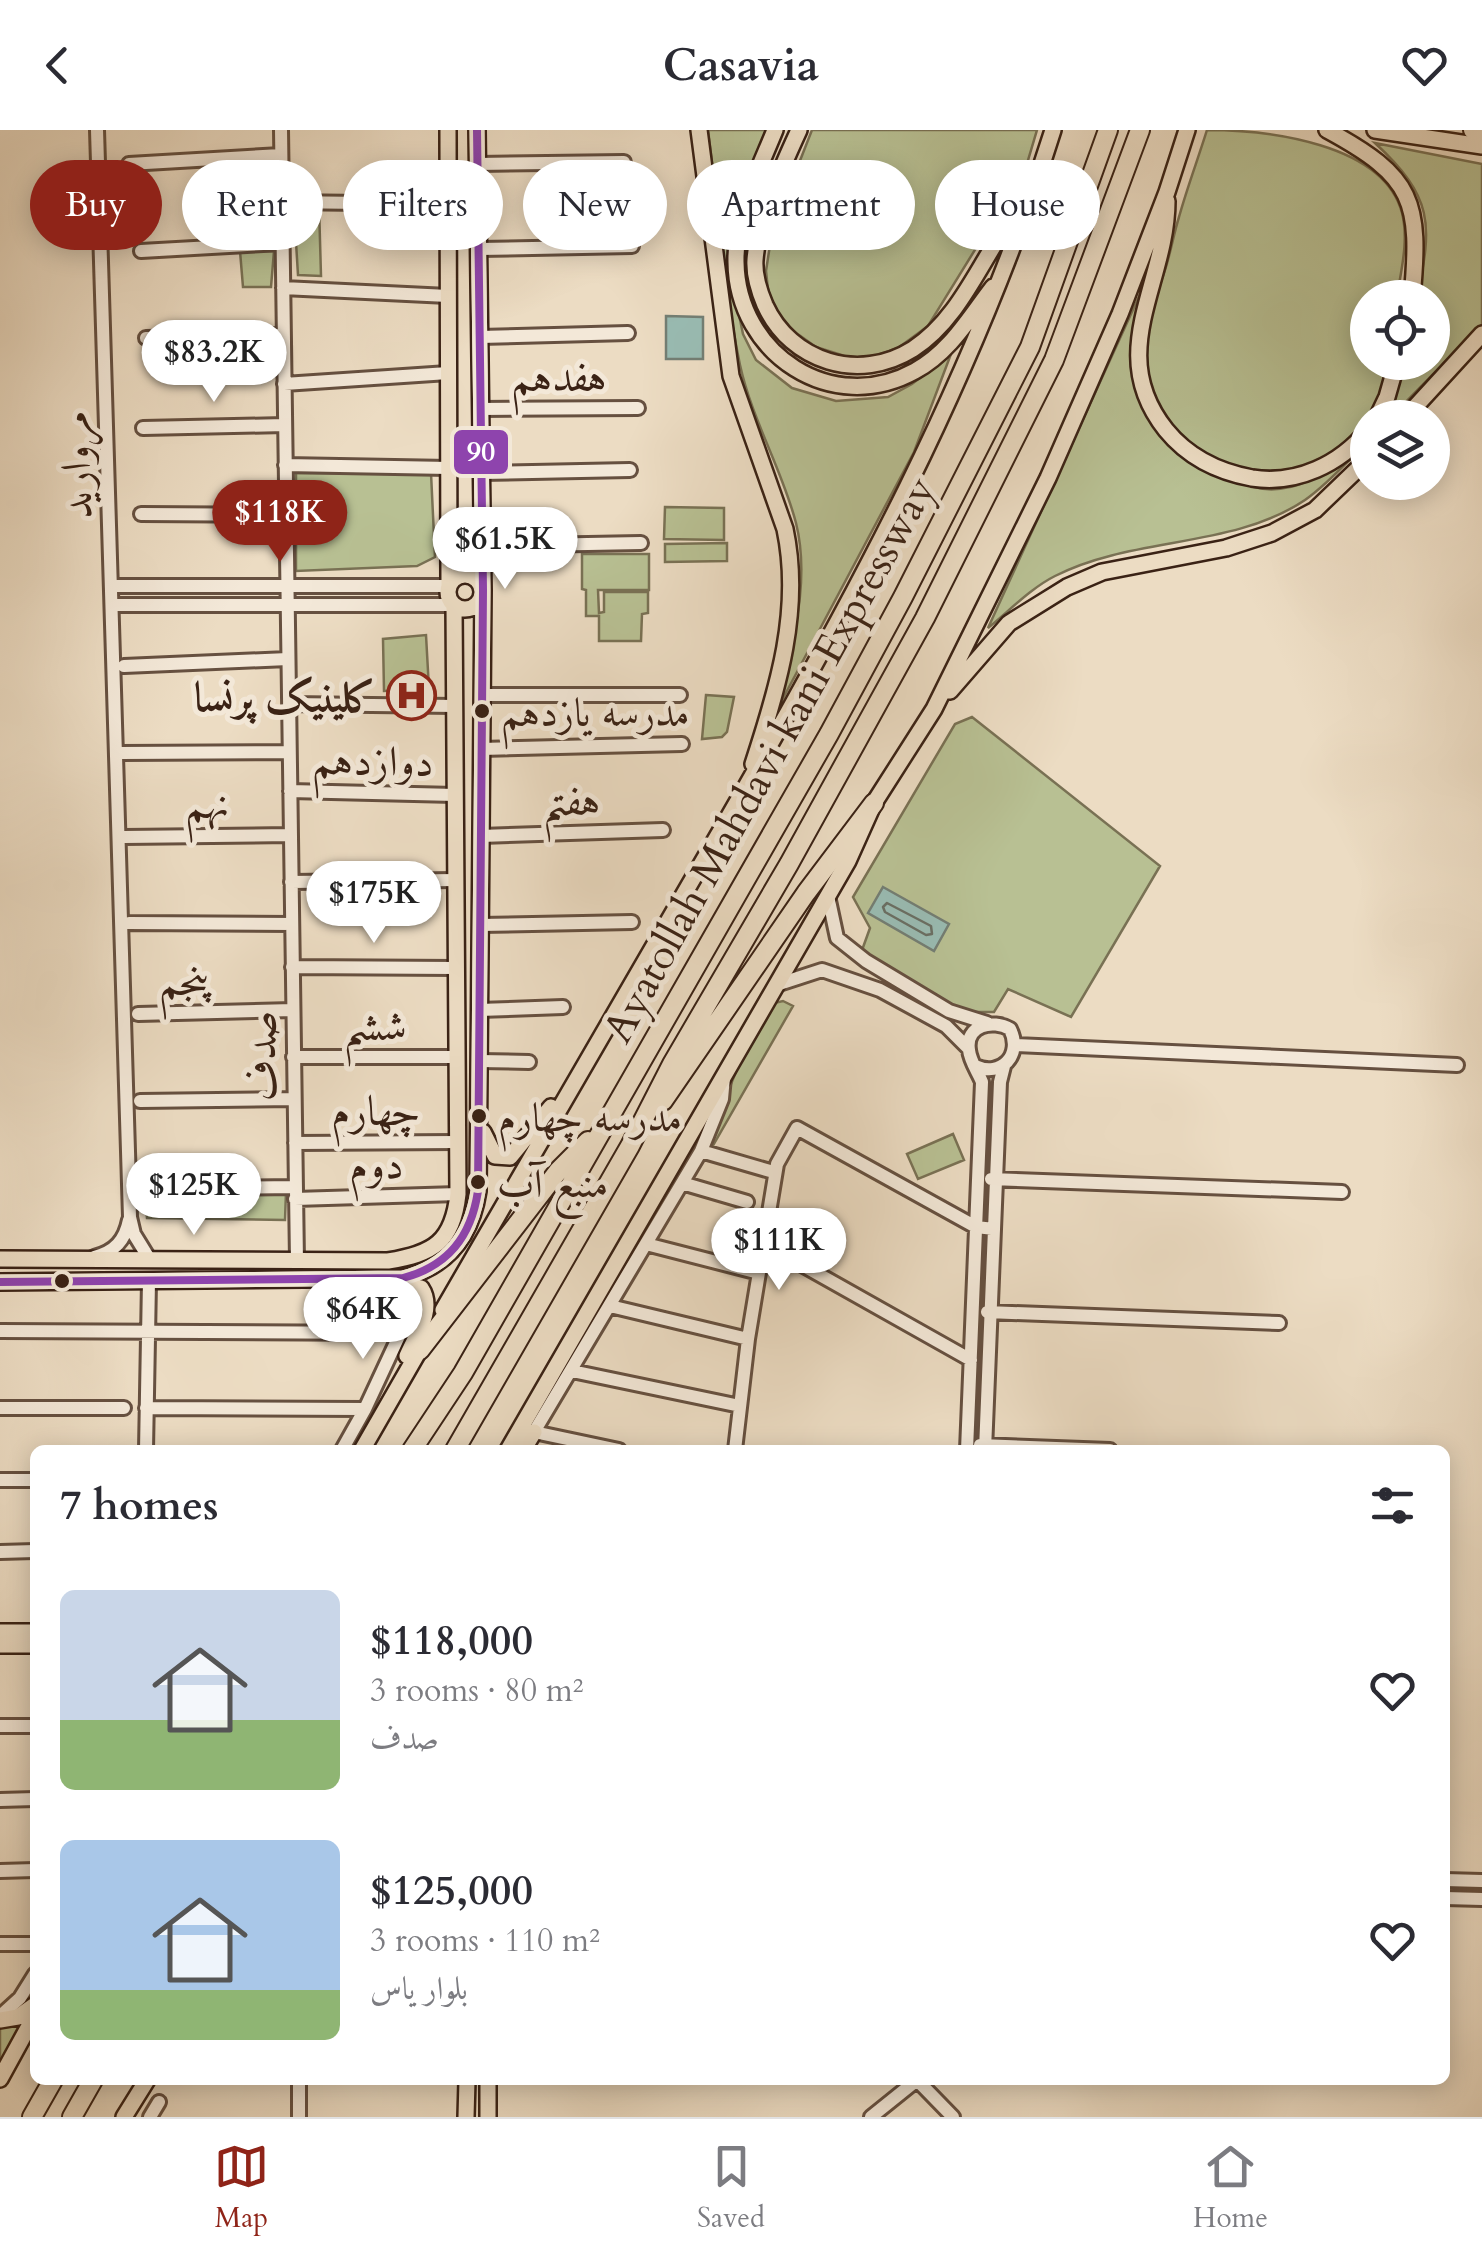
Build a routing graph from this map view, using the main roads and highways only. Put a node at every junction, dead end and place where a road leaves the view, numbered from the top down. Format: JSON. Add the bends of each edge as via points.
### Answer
{"nodes":[{"id":1,"x":448,"y":130,"type":"edge"},
{"id":2,"x":477,"y":130,"type":"edge"},
{"id":3,"x":699,"y":130,"type":"edge"},
{"id":4,"x":775,"y":130,"type":"edge"},
{"id":5,"x":799,"y":130,"type":"edge"},
{"id":6,"x":1053,"y":130,"type":"edge"},
{"id":7,"x":1108,"y":130,"type":"edge"},
{"id":8,"x":1140,"y":130,"type":"edge"},
{"id":9,"x":1187,"y":130,"type":"edge"},
{"id":10,"x":1327,"y":130,"type":"edge"},
{"id":11,"x":1375,"y":130,"type":"edge"},
{"id":12,"x":1473,"y":130,"type":"edge"},
{"id":13,"x":1482,"y":132,"type":"edge"},
{"id":14,"x":1482,"y":146,"type":"edge"},
{"id":15,"x":1044,"y":160,"type":"edge"},
{"id":16,"x":1168,"y":192,"type":"junction"},
{"id":17,"x":991,"y":250,"type":"edge"},
{"id":18,"x":1013,"y":250,"type":"edge"},
{"id":19,"x":1007,"y":268,"type":"junction"},
{"id":20,"x":1413,"y":280,"type":"edge"},
{"id":21,"x":1482,"y":334,"type":"edge"},
{"id":22,"x":1422,"y":400,"type":"edge"},
{"id":23,"x":1350,"y":450,"type":"edge"},
{"id":24,"x":1350,"y":476,"type":"edge"},
{"id":25,"x":449,"y":586,"type":"junction"},
{"id":26,"x":482,"y":590,"type":"junction"},
{"id":27,"x":454,"y":605,"type":"junction"},
{"id":28,"x":934,"y":710,"type":"junction"},
{"id":29,"x":745,"y":789,"type":"junction"},
{"id":30,"x":874,"y":803,"type":"junction"},
{"id":31,"x":593,"y":1052,"type":"junction"},
{"id":32,"x":478,"y":1119,"type":"junction"},
{"id":33,"x":606,"y":1123,"type":"junction"},
{"id":34,"x":630,"y":1146,"type":"junction"},
{"id":35,"x":450,"y":1243,"type":"junction"},
{"id":36,"x":0,"y":1259,"type":"edge"},
{"id":37,"x":388,"y":1261,"type":"junction"},
{"id":38,"x":370,"y":1279,"type":"junction"},
{"id":39,"x":390,"y":1279,"type":"junction"},
{"id":40,"x":0,"y":1282,"type":"edge"},
{"id":41,"x":420,"y":1350,"type":"junction"},
{"id":42,"x":390,"y":1402,"type":"junction"},
{"id":43,"x":526,"y":1432,"type":"junction"},
{"id":44,"x":365,"y":1445,"type":"edge"},
{"id":45,"x":415,"y":1445,"type":"edge"},
{"id":46,"x":458,"y":1445,"type":"edge"},
{"id":47,"x":513,"y":1445,"type":"edge"},
{"id":48,"x":522,"y":1445,"type":"edge"},
{"id":49,"x":0,"y":1632,"type":"edge"},
{"id":50,"x":30,"y":1632,"type":"edge"},
{"id":51,"x":30,"y":1644,"type":"edge"},
{"id":52,"x":0,"y":1646,"type":"edge"},
{"id":53,"x":30,"y":2008,"type":"edge"},
{"id":54,"x":0,"y":2018,"type":"edge"},
{"id":55,"x":30,"y":2024,"type":"edge"},
{"id":56,"x":0,"y":2080,"type":"edge"},
{"id":57,"x":51,"y":2085,"type":"edge"},
{"id":58,"x":90,"y":2085,"type":"edge"},
{"id":59,"x":144,"y":2085,"type":"edge"},
{"id":60,"x":467,"y":2085,"type":"edge"},
{"id":61,"x":488,"y":2085,"type":"edge"},
{"id":62,"x":32,"y":2117,"type":"edge"},
{"id":63,"x":72,"y":2117,"type":"edge"},
{"id":64,"x":124,"y":2117,"type":"edge"},
{"id":65,"x":466,"y":2117,"type":"edge"},
{"id":66,"x":488,"y":2117,"type":"edge"}],
"edges":[{"from":1,"to":25,"type":"main road"},
{"from":2,"to":26,"type":"main road"},
{"from":3,"to":29,"type":"main road","via":[[731,376],[785,528],[791,564],[776,696]]},
{"from":4,"to":19,"type":"main road","via":[[739,228],[737,282],[753,329],[805,375],[867,386],[916,371],[954,340]]},
{"from":5,"to":17,"type":"main road","via":[[754,258],[764,302],[803,351],[862,366],[918,346],[954,308]]},
{"from":6,"to":15,"type":"main road","name":"Ayatollah Mahdavi kani Expressway"},
{"from":7,"to":33,"type":"highway","name":"Ayatollah Mahdavi kani Expressway","via":[[1030,347],[829,734]]},
{"from":8,"to":34,"type":"highway","name":"Ayatollah Mahdavi kani Expressway","via":[[1054,360],[1020,429],[925,618]]},
{"from":9,"to":16,"type":"main road"},
{"from":10,"to":20,"type":"main road","via":[[1400,181],[1416,234]]},
{"from":11,"to":14,"type":"main road"},
{"from":12,"to":13,"type":"highway"},
{"from":16,"to":23,"type":"main road","via":[[1164,244],[1138,345],[1141,380],[1163,426],[1212,467],[1261,479],[1313,472]]},
{"from":16,"to":28,"type":"main road","via":[[1064,442]]},
{"from":18,"to":19,"type":"main road","name":"Ayatollah Mahdavi kani Expressway"},
{"from":19,"to":29,"type":"main road","name":"Ayatollah Mahdavi kani Expressway","via":[[926,453]]},
{"from":21,"to":22,"type":"main road"},
{"from":24,"to":28,"type":"main road","via":[[1315,510],[1272,533],[1102,572],[1067,587],[1009,623]]},
{"from":25,"to":26,"type":"main road","via":[[468,574]]},
{"from":25,"to":27,"type":"main road"},
{"from":26,"to":27,"type":"main road","via":[[470,608]]},
{"from":26,"to":32,"type":"main road"},
{"from":27,"to":35,"type":"main road","via":[[458,1194]]},
{"from":28,"to":30,"type":"main road"},
{"from":29,"to":31,"type":"main road","name":"Ayatollah Mahdavi kani Expressway"},
{"from":30,"to":34,"type":"highway"},
{"from":30,"to":43,"type":"main road"},
{"from":31,"to":32,"type":"main road","via":[[510,1157],[495,1156]]},
{"from":31,"to":41,"type":"main road","name":"Ayatollah Mahdavi kani Expressway"},
{"from":32,"to":35,"type":"main road","via":[[477,1202],[466,1234]]},
{"from":33,"to":41,"type":"highway","via":[[559,1170]]},
{"from":33,"to":45,"type":"highway","name":"Ayatollah Mahdavi kani Expressway"},
{"from":34,"to":46,"type":"highway","name":"Ayatollah Mahdavi kani Expressway"},
{"from":35,"to":37,"type":"main road"},
{"from":35,"to":39,"type":"main road","via":[[437,1265]]},
{"from":36,"to":37,"type":"main road"},
{"from":37,"to":39,"type":"main road","via":[[396,1270]]},
{"from":38,"to":39,"type":"main road"},
{"from":38,"to":40,"type":"main road"},
{"from":38,"to":42,"type":"main road","via":[[414,1285],[428,1300]]},
{"from":41,"to":42,"type":"main road","name":"Ayatollah Mahdavi kani Expressway"},
{"from":42,"to":44,"type":"main road","name":"Ayatollah Mahdavi kani Expressway"},
{"from":43,"to":47,"type":"main road"},
{"from":43,"to":48,"type":"main road"},
{"from":49,"to":50,"type":"main road"},
{"from":51,"to":52,"type":"main road"},
{"from":53,"to":54,"type":"main road"},
{"from":55,"to":56,"type":"main road"},
{"from":57,"to":62,"type":"highway"},
{"from":58,"to":63,"type":"highway"},
{"from":59,"to":64,"type":"main road"},
{"from":60,"to":65,"type":"main road"},
{"from":61,"to":66,"type":"main road"}]}
